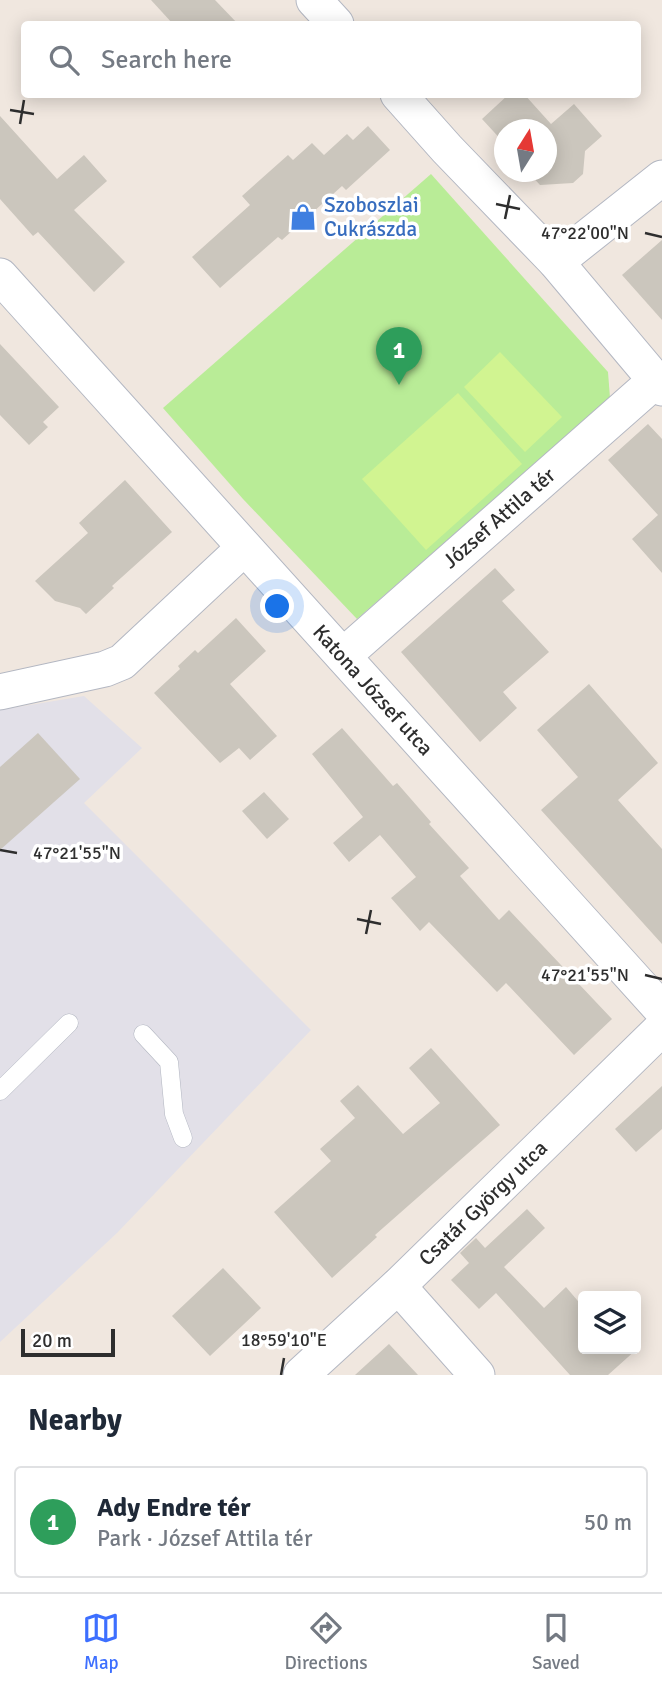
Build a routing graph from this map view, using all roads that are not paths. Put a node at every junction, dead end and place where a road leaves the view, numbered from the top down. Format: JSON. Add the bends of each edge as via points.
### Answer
{"nodes":[{"id":1,"x":314,"y":0,"type":"edge"},
{"id":2,"x":333,"y":21,"type":"edge"},
{"id":3,"x":402,"y":98,"type":"edge"},
{"id":4,"x":662,"y":178,"type":"edge"},
{"id":5,"x":556,"y":262,"type":"junction"},
{"id":6,"x":0,"y":276,"type":"edge"},
{"id":7,"x":659,"y":385,"type":"edge"},
{"id":8,"x":244,"y":548,"type":"junction"},
{"id":9,"x":343,"y":656,"type":"junction"},
{"id":10,"x":0,"y":692,"type":"edge"},
{"id":11,"x":662,"y":1010,"type":"edge"},
{"id":12,"x":69,"y":1023,"type":"dead end"},
{"id":13,"x":662,"y":1028,"type":"edge"},
{"id":14,"x":143,"y":1034,"type":"dead end"},
{"id":15,"x":0,"y":1091,"type":"edge"},
{"id":16,"x":183,"y":1138,"type":"dead end"},
{"id":17,"x":398,"y":1286,"type":"junction"},
{"id":18,"x":301,"y":1375,"type":"edge"},
{"id":19,"x":477,"y":1375,"type":"edge"}],
"edges":[{"from":1,"to":2,"type":"street"},
{"from":3,"to":5,"type":"street"},
{"from":4,"to":5,"type":"street"},
{"from":5,"to":7,"type":"street"},
{"from":6,"to":8,"type":"street","name":"Katona József utca"},
{"from":7,"to":9,"type":"street","name":"József Attila tér"},
{"from":8,"to":9,"type":"street","name":"Katona József utca"},
{"from":8,"to":10,"type":"street","via":[[122,662]]},
{"from":9,"to":11,"type":"street","name":"Katona József utca"},
{"from":12,"to":15,"type":"lane"},
{"from":13,"to":17,"type":"street","name":"Csatár György utca"},
{"from":14,"to":16,"type":"lane","via":[[169,1062],[174,1114]]},
{"from":17,"to":18,"type":"street","name":"Csatár György utca"},
{"from":17,"to":19,"type":"street"}]}
